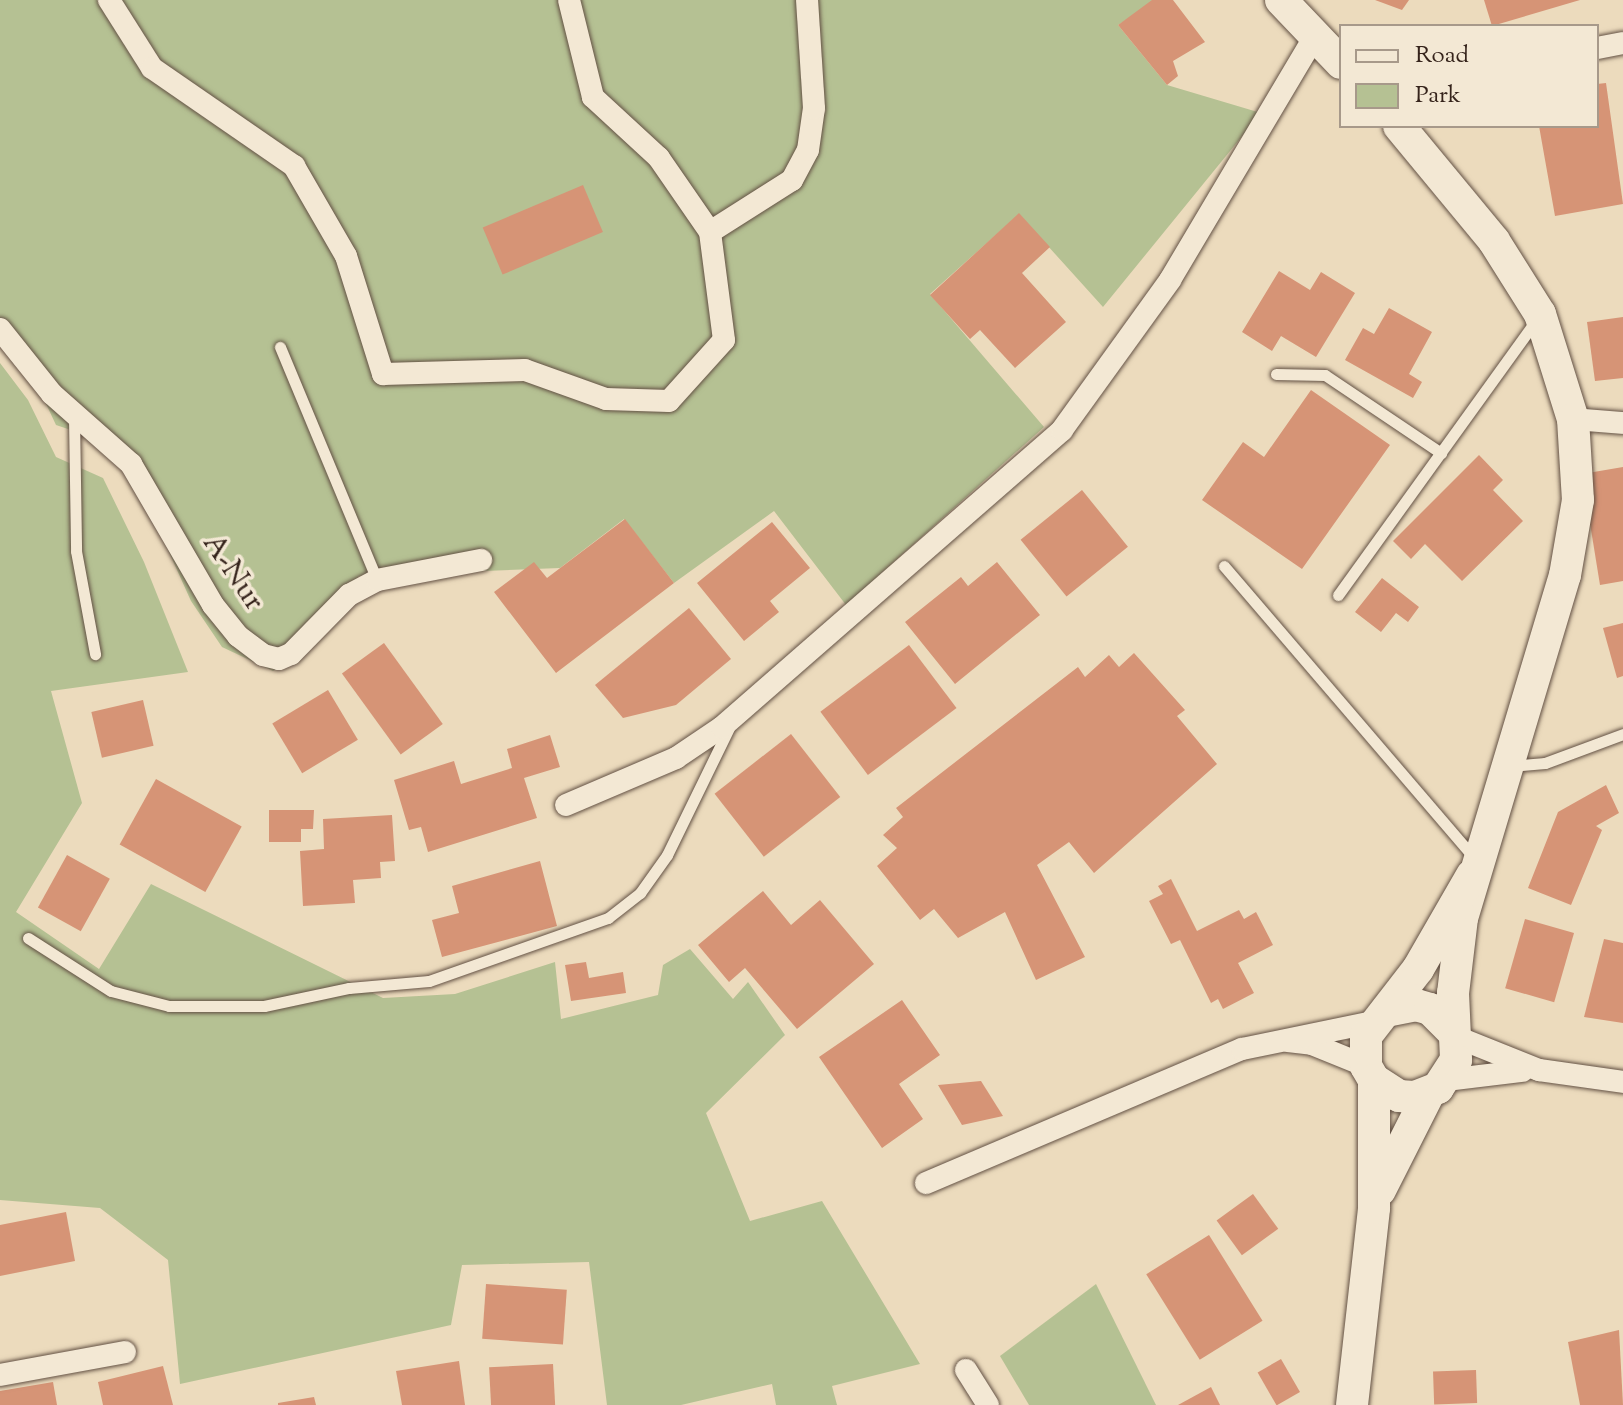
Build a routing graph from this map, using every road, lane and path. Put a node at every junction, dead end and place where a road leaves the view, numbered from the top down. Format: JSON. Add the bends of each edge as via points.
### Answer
{"nodes":[{"id":1,"x":109,"y":0,"type":"edge"},
{"id":2,"x":569,"y":0,"type":"edge"},
{"id":3,"x":807,"y":0,"type":"edge"},
{"id":4,"x":1281,"y":0,"type":"edge"},
{"id":5,"x":1314,"y":37,"type":"junction"},
{"id":6,"x":1623,"y":43,"type":"edge"},
{"id":7,"x":1599,"y":48,"type":"edge"},
{"id":8,"x":1339,"y":61,"type":"edge"},
{"id":9,"x":1401,"y":128,"type":"edge"},
{"id":10,"x":710,"y":232,"type":"junction"},
{"id":11,"x":1540,"y":314,"type":"junction"},
{"id":12,"x":0,"y":329,"type":"edge"},
{"id":13,"x":280,"y":347,"type":"dead end"},
{"id":14,"x":1276,"y":374,"type":"dead end"},
{"id":15,"x":74,"y":417,"type":"junction"},
{"id":16,"x":1573,"y":419,"type":"junction"},
{"id":17,"x":1623,"y":423,"type":"edge"},
{"id":18,"x":1441,"y":453,"type":"junction"},
{"id":19,"x":481,"y":560,"type":"dead end"},
{"id":20,"x":1224,"y":566,"type":"dead end"},
{"id":21,"x":377,"y":580,"type":"junction"},
{"id":22,"x":1338,"y":595,"type":"dead end"},
{"id":23,"x":95,"y":654,"type":"dead end"},
{"id":24,"x":735,"y":715,"type":"junction"},
{"id":25,"x":1623,"y":734,"type":"edge"},
{"id":26,"x":1506,"y":766,"type":"junction"},
{"id":27,"x":566,"y":805,"type":"dead end"},
{"id":28,"x":1474,"y":868,"type":"junction"},
{"id":29,"x":28,"y":938,"type":"dead end"},
{"id":30,"x":1380,"y":1017,"type":"junction"},
{"id":31,"x":1453,"y":1034,"type":"junction"},
{"id":32,"x":1271,"y":1040,"type":"junction"},
{"id":33,"x":1539,"y":1070,"type":"junction"},
{"id":34,"x":1370,"y":1073,"type":"junction"},
{"id":35,"x":1623,"y":1082,"type":"edge"},
{"id":36,"x":1437,"y":1087,"type":"junction"},
{"id":37,"x":926,"y":1183,"type":"dead end"},
{"id":38,"x":1374,"y":1208,"type":"junction"},
{"id":39,"x":125,"y":1352,"type":"dead end"},
{"id":40,"x":966,"y":1370,"type":"dead end"},
{"id":41,"x":0,"y":1375,"type":"edge"},
{"id":42,"x":1356,"y":1397,"type":"edge"},
{"id":43,"x":988,"y":1405,"type":"edge"}],
"edges":[{"from":1,"to":10,"type":"street","via":[[152,68],[294,166],[346,256],[383,374],[525,370],[606,399],[669,401],[724,340]]},
{"from":2,"to":10,"type":"street","via":[[593,97],[659,158]]},
{"from":3,"to":10,"type":"street","via":[[814,108],[808,150],[792,180]]},
{"from":4,"to":5,"type":"street"},
{"from":5,"to":8,"type":"street"},
{"from":5,"to":24,"type":"street","via":[[1170,280],[1062,430]]},
{"from":6,"to":7,"type":"street"},
{"from":9,"to":11,"type":"street","via":[[1494,241]]},
{"from":11,"to":16,"type":"street"},
{"from":11,"to":18,"type":"lane"},
{"from":12,"to":15,"type":"street","name":"A-Nur"},
{"from":13,"to":21,"type":"lane"},
{"from":14,"to":18,"type":"lane","via":[[1325,375]]},
{"from":15,"to":21,"type":"street","name":"A-Nur","via":[[131,464],[213,605],[238,636],[263,655],[279,659],[291,654],[349,595]]},
{"from":15,"to":23,"type":"lane","via":[[76,551]]},
{"from":16,"to":17,"type":"street"},
{"from":16,"to":26,"type":"street","via":[[1574,541]]},
{"from":18,"to":22,"type":"lane"},
{"from":19,"to":21,"type":"street","name":"A-Nur"},
{"from":20,"to":28,"type":"lane"},
{"from":24,"to":27,"type":"street","via":[[676,758]]},
{"from":24,"to":29,"type":"lane","via":[[667,855],[640,893],[608,918],[429,981],[349,988],[264,1006],[169,1006],[111,991]]},
{"from":25,"to":26,"type":"lane","via":[[1545,763]]},
{"from":26,"to":28,"type":"street"},
{"from":28,"to":30,"type":"street","via":[[1418,969]]},
{"from":28,"to":31,"type":"street","via":[[1457,950]]},
{"from":30,"to":31,"type":"street","via":[[1416,1005],[1443,1018]]},
{"from":30,"to":32,"type":"street"},
{"from":30,"to":34,"type":"street","via":[[1366,1036]]},
{"from":31,"to":33,"type":"street"},
{"from":31,"to":36,"type":"street","via":[[1456,1060]]},
{"from":32,"to":34,"type":"street","via":[[1312,1044]]},
{"from":32,"to":37,"type":"street"},
{"from":33,"to":35,"type":"street"},
{"from":33,"to":36,"type":"street"},
{"from":34,"to":36,"type":"street","via":[[1399,1096]]},
{"from":34,"to":38,"type":"street"},
{"from":36,"to":38,"type":"street","via":[[1405,1133]]},
{"from":38,"to":42,"type":"street"},
{"from":39,"to":41,"type":"street"},
{"from":40,"to":43,"type":"street"}]}
